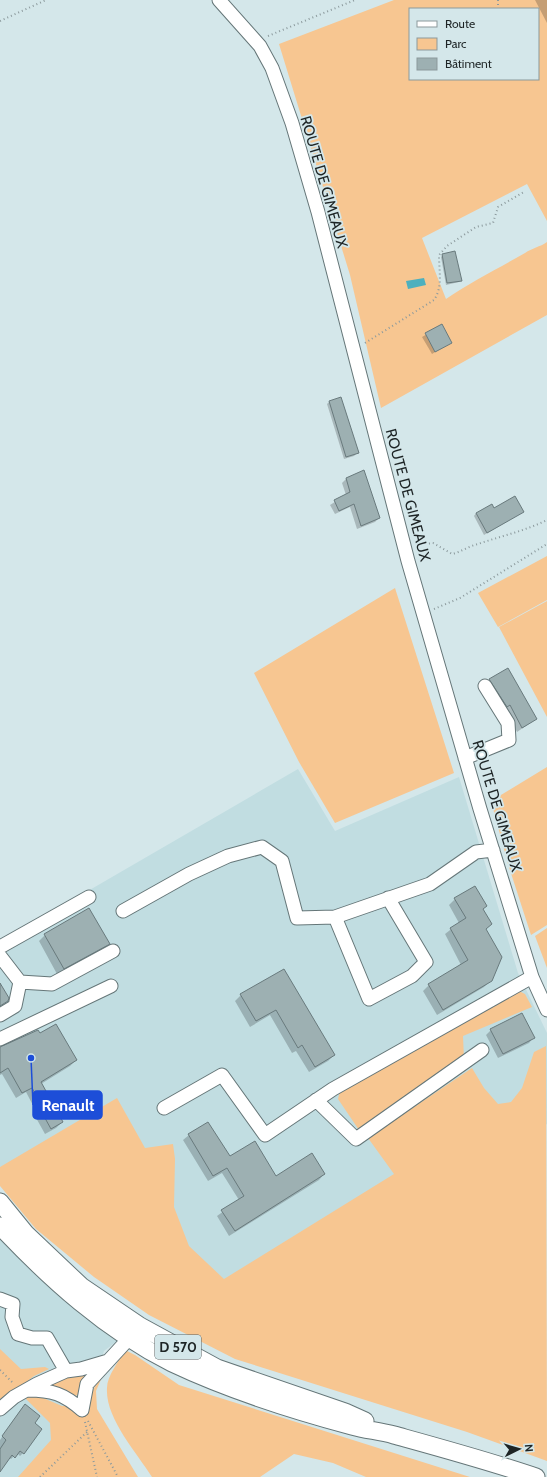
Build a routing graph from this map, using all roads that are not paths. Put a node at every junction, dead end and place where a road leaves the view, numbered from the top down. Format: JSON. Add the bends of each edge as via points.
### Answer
{"nodes":[{"id":1,"x":219,"y":0,"type":"edge"},
{"id":2,"x":485,"y":686,"type":"dead end"},
{"id":3,"x":465,"y":758,"type":"junction"},
{"id":4,"x":493,"y":850,"type":"junction"},
{"id":5,"x":89,"y":897,"type":"dead end"},
{"id":6,"x":388,"y":898,"type":"junction"},
{"id":7,"x":123,"y":911,"type":"dead end"},
{"id":8,"x":335,"y":917,"type":"junction"},
{"id":9,"x":0,"y":948,"type":"edge"},
{"id":10,"x":113,"y":950,"type":"dead end"},
{"id":11,"x":0,"y":956,"type":"edge"},
{"id":12,"x":532,"y":977,"type":"junction"},
{"id":13,"x":20,"y":982,"type":"junction"},
{"id":14,"x":111,"y":986,"type":"dead end"},
{"id":15,"x":547,"y":1010,"type":"edge"},
{"id":16,"x":0,"y":1015,"type":"edge"},
{"id":17,"x":0,"y":1039,"type":"edge"},
{"id":18,"x":482,"y":1050,"type":"dead end"},
{"id":19,"x":316,"y":1100,"type":"junction"},
{"id":20,"x":164,"y":1108,"type":"dead end"},
{"id":21,"x":0,"y":1202,"type":"edge"},
{"id":22,"x":0,"y":1226,"type":"edge"},
{"id":23,"x":0,"y":1299,"type":"edge"},
{"id":24,"x":136,"y":1332,"type":"junction"},
{"id":25,"x":108,"y":1361,"type":"junction"},
{"id":26,"x":66,"y":1371,"type":"junction"},
{"id":27,"x":28,"y":1390,"type":"junction"},
{"id":28,"x":0,"y":1409,"type":"edge"},
{"id":29,"x":536,"y":1477,"type":"edge"}],
"edges":[{"from":1,"to":3,"type":"street","name":"ROUTE DE GIMEAUX","via":[[255,41],[272,68],[292,124],[318,212],[404,547]]},
{"from":2,"to":3,"type":"street","via":[[508,723],[509,740]]},
{"from":3,"to":4,"type":"street","name":"ROUTE DE GIMEAUX"},
{"from":4,"to":6,"type":"street","via":[[476,852],[430,884]]},
{"from":4,"to":12,"type":"street","name":"ROUTE DE GIMEAUX"},
{"from":5,"to":9,"type":"street"},
{"from":6,"to":8,"type":"street"},
{"from":6,"to":8,"type":"street","via":[[426,962],[412,976],[369,998]]},
{"from":7,"to":8,"type":"street","via":[[228,856],[262,847],[282,862],[297,918]]},
{"from":10,"to":13,"type":"street","via":[[52,984]]},
{"from":11,"to":13,"type":"street"},
{"from":12,"to":15,"type":"street","name":"ROUTE DE GIMEAUX"},
{"from":12,"to":19,"type":"street"},
{"from":13,"to":16,"type":"street","via":[[15,1006]]},
{"from":14,"to":17,"type":"street"},
{"from":18,"to":19,"type":"street","via":[[356,1139]]},
{"from":19,"to":20,"type":"street","via":[[265,1134],[222,1075]]},
{"from":21,"to":24,"type":"main road","number":"D 570","via":[[26,1234],[81,1286]]},
{"from":22,"to":24,"type":"main road","number":"D 570","via":[[62,1288]]},
{"from":23,"to":26,"type":"street","via":[[13,1304],[12,1317],[18,1334],[32,1338],[47,1338]]},
{"from":24,"to":25,"type":"street"},
{"from":24,"to":29,"type":"main road","number":"D 570","via":[[171,1362],[216,1382],[323,1417]]},
{"from":25,"to":26,"type":"street"},
{"from":25,"to":27,"type":"street","via":[[88,1384],[82,1410],[69,1398],[47,1390]]},
{"from":26,"to":27,"type":"street"},
{"from":27,"to":28,"type":"street","via":[[14,1397]]}]}
